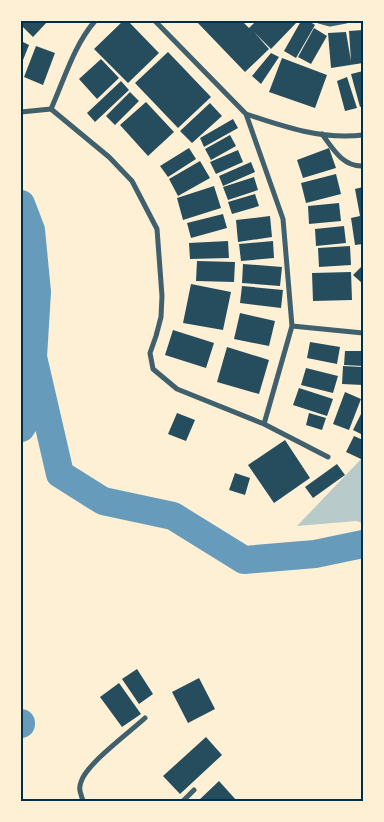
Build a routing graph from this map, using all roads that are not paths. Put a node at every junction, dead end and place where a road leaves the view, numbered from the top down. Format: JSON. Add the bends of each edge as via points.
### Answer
{"nodes":[{"id":1,"x":95,"y":21,"type":"edge"},
{"id":2,"x":155,"y":21,"type":"edge"},
{"id":3,"x":320,"y":21,"type":"edge"},
{"id":4,"x":346,"y":21,"type":"edge"},
{"id":5,"x":50,"y":109,"type":"junction"},
{"id":6,"x":21,"y":112,"type":"edge"},
{"id":7,"x":246,"y":114,"type":"junction"},
{"id":8,"x":322,"y":134,"type":"junction"},
{"id":9,"x":363,"y":135,"type":"edge"},
{"id":10,"x":363,"y":166,"type":"edge"},
{"id":11,"x":292,"y":326,"type":"junction"},
{"id":12,"x":363,"y":333,"type":"edge"},
{"id":13,"x":264,"y":424,"type":"junction"},
{"id":14,"x":328,"y":456,"type":"dead end"},
{"id":15,"x":145,"y":718,"type":"dead end"},
{"id":16,"x":194,"y":790,"type":"dead end"},
{"id":17,"x":83,"y":801,"type":"edge"},
{"id":18,"x":183,"y":801,"type":"edge"}],
"edges":[{"from":1,"to":5,"type":"street","via":[[79,45]]},
{"from":2,"to":7,"type":"street"},
{"from":3,"to":4,"type":"street","via":[[330,24]]},
{"from":5,"to":6,"type":"street"},
{"from":5,"to":13,"type":"street","via":[[109,157],[132,181],[157,229],[162,296],[161,317],[150,353],[154,369],[177,389]]},
{"from":7,"to":8,"type":"street","via":[[285,128]]},
{"from":7,"to":11,"type":"street","via":[[283,219]]},
{"from":8,"to":9,"type":"street"},
{"from":8,"to":10,"type":"street","via":[[344,161],[353,166]]},
{"from":11,"to":12,"type":"street"},
{"from":11,"to":13,"type":"street"},
{"from":13,"to":14,"type":"street"},
{"from":15,"to":17,"type":"street","via":[[88,769],[79,789]]},
{"from":16,"to":18,"type":"street"}]}
